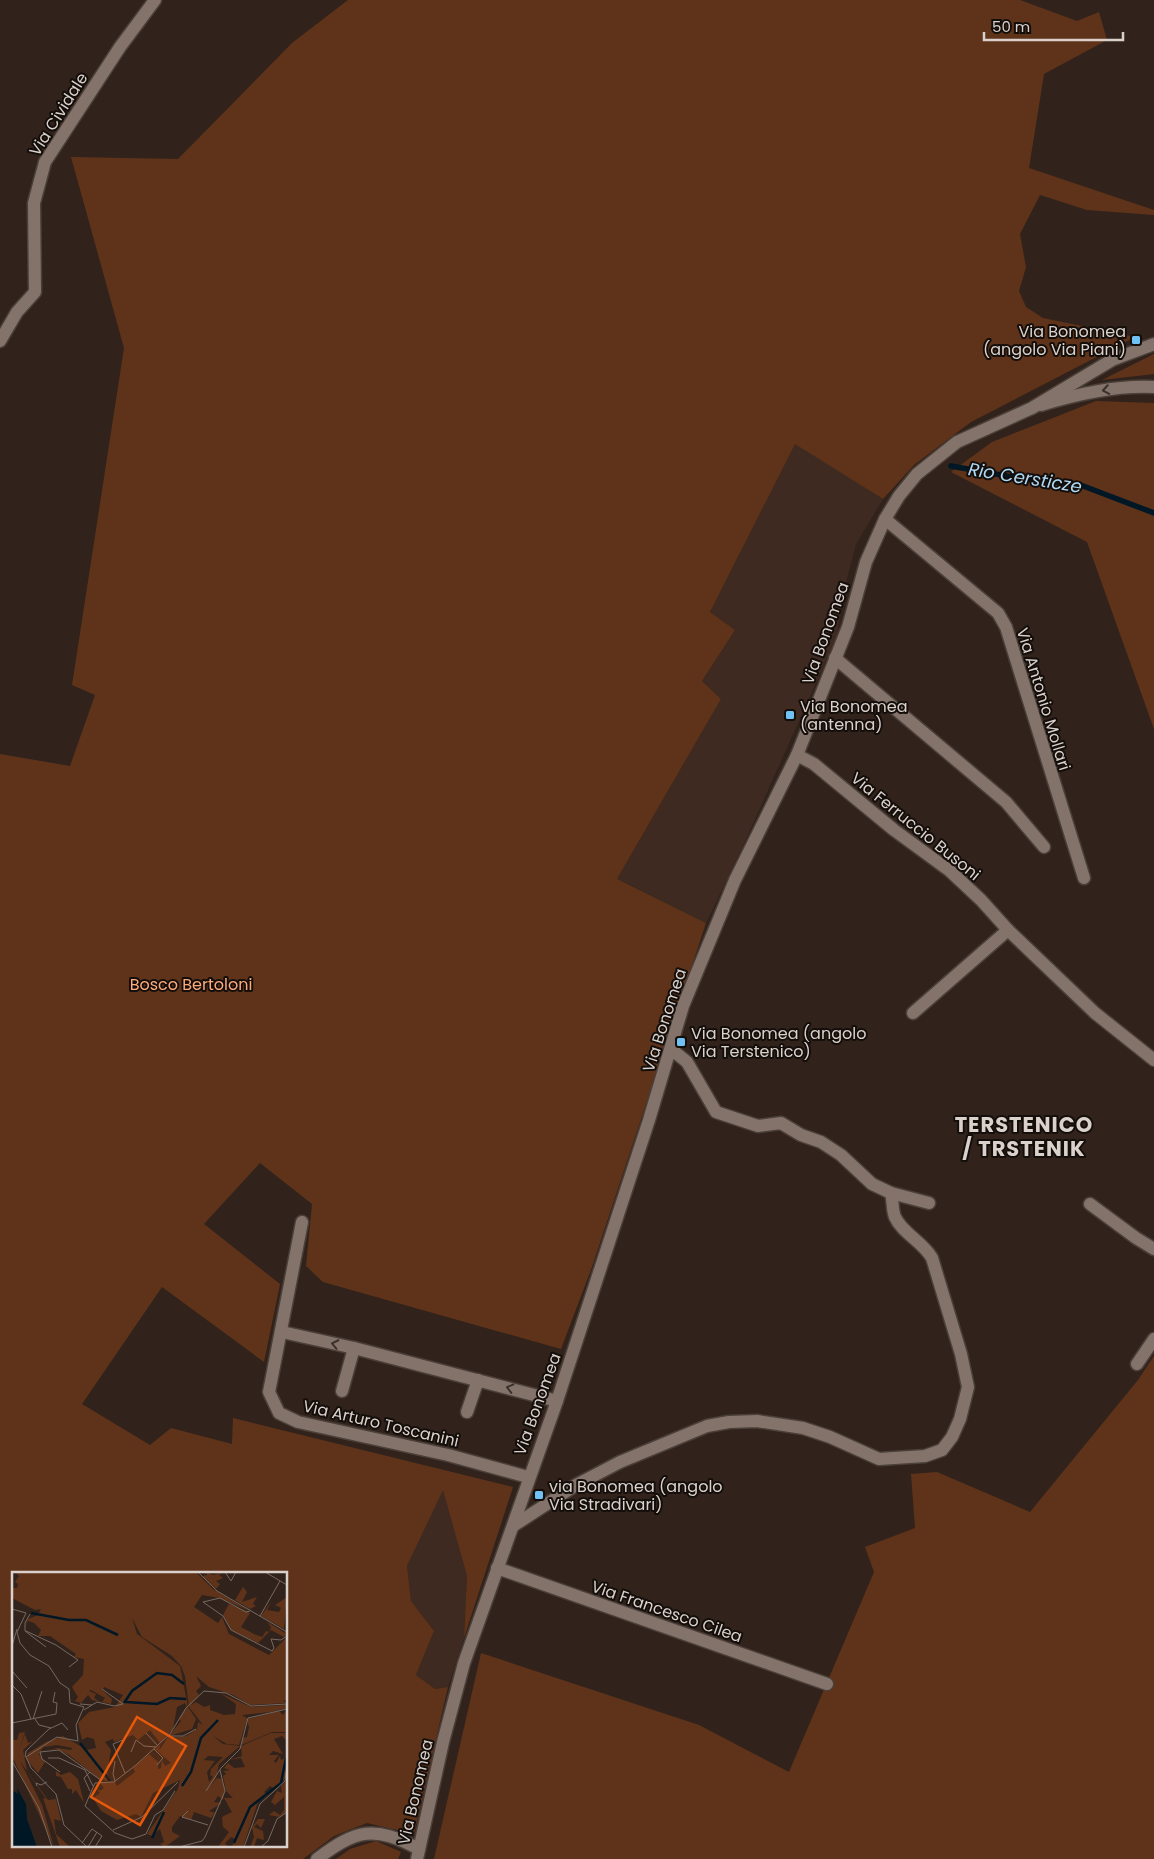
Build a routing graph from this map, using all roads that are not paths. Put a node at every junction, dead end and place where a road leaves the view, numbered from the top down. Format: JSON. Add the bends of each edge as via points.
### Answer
{"nodes":[{"id":1,"x":156,"y":0,"type":"edge"},
{"id":2,"x":0,"y":341,"type":"edge"},
{"id":3,"x":1154,"y":344,"type":"edge"},
{"id":4,"x":1154,"y":386,"type":"edge"},
{"id":5,"x":1032,"y":408,"type":"junction"},
{"id":6,"x":885,"y":519,"type":"junction"},
{"id":7,"x":835,"y":658,"type":"junction"},
{"id":8,"x":797,"y":755,"type":"junction"},
{"id":9,"x":1044,"y":847,"type":"dead end"},
{"id":10,"x":1084,"y":878,"type":"dead end"},
{"id":11,"x":1008,"y":930,"type":"junction"},
{"id":12,"x":913,"y":1013,"type":"dead end"},
{"id":13,"x":671,"y":1049,"type":"junction"},
{"id":14,"x":1154,"y":1060,"type":"edge"},
{"id":15,"x":892,"y":1193,"type":"junction"},
{"id":16,"x":929,"y":1203,"type":"dead end"},
{"id":17,"x":1090,"y":1204,"type":"dead end"},
{"id":18,"x":302,"y":1222,"type":"dead end"},
{"id":19,"x":1154,"y":1249,"type":"edge"},
{"id":20,"x":282,"y":1332,"type":"junction"},
{"id":21,"x":1154,"y":1339,"type":"edge"},
{"id":22,"x":354,"y":1348,"type":"junction"},
{"id":23,"x":1137,"y":1364,"type":"dead end"},
{"id":24,"x":478,"y":1380,"type":"junction"},
{"id":25,"x":342,"y":1391,"type":"dead end"},
{"id":26,"x":557,"y":1401,"type":"junction"},
{"id":27,"x":467,"y":1412,"type":"dead end"},
{"id":28,"x":528,"y":1477,"type":"junction"},
{"id":29,"x":513,"y":1526,"type":"junction"},
{"id":30,"x":497,"y":1568,"type":"junction"},
{"id":31,"x":827,"y":1684,"type":"dead end"},
{"id":32,"x":418,"y":1854,"type":"edge"},
{"id":33,"x":317,"y":1859,"type":"edge"}],
"edges":[{"from":1,"to":2,"type":"street","name":"Via Cividale","via":[[116,54],[46,162],[34,203],[35,292],[17,312]]},
{"from":3,"to":5,"type":"street","name":"Via Bonomea","via":[[1112,360]]},
{"from":4,"to":5,"type":"street","one_way":true,"via":[[1086,393]]},
{"from":5,"to":6,"type":"street","name":"Via Bonomea","via":[[957,442],[934,459],[899,496]]},
{"from":6,"to":7,"type":"street","name":"Via Bonomea","via":[[866,562],[848,627]]},
{"from":6,"to":10,"type":"street","name":"Via Antonio Mollari","via":[[998,613],[1006,626]]},
{"from":7,"to":8,"type":"street","name":"Via Bonomea"},
{"from":7,"to":9,"type":"street","via":[[1006,802]]},
{"from":8,"to":11,"type":"street","name":"Via Ferruccio Busoni","via":[[814,764],[950,871]]},
{"from":8,"to":13,"type":"street","name":"Via Bonomea","via":[[735,880],[683,1006]]},
{"from":11,"to":12,"type":"street"},
{"from":11,"to":14,"type":"street","name":"Via Ferruccio Busoni","via":[[1095,1013]]},
{"from":13,"to":15,"type":"street","via":[[687,1062],[716,1112],[758,1126],[781,1123],[800,1135],[822,1142],[841,1154],[872,1184]]},
{"from":13,"to":26,"type":"street","name":"Via Bonomea"},
{"from":15,"to":16,"type":"street"},
{"from":15,"to":29,"type":"street","via":[[895,1217],[912,1237],[926,1247],[932,1258],[968,1387],[960,1419],[942,1450],[925,1456],[879,1459],[803,1428],[757,1421],[729,1422],[707,1426],[620,1462],[576,1485]]},
{"from":17,"to":19,"type":"street"},
{"from":18,"to":20,"type":"street","name":"Via Arturo Toscanini"},
{"from":22,"to":20,"type":"street","one_way":true},
{"from":20,"to":28,"type":"street","name":"Via Arturo Toscanini","via":[[269,1392],[279,1413],[298,1422]]},
{"from":21,"to":23,"type":"street"},
{"from":22,"to":24,"type":"street"},
{"from":22,"to":25,"type":"street","name":"Via Arturo Toscanini"},
{"from":26,"to":24,"type":"street","one_way":true},
{"from":24,"to":27,"type":"street","name":"Via Arturo Toscanini"},
{"from":26,"to":28,"type":"street","name":"Via Bonomea"},
{"from":28,"to":29,"type":"street","name":"Via Bonomea"},
{"from":29,"to":30,"type":"street","name":"Via Bonomea"},
{"from":30,"to":31,"type":"street","name":"Via Francesco Cilea"},
{"from":30,"to":32,"type":"street","name":"Via Bonomea","via":[[464,1663]]},
{"from":32,"to":33,"type":"street","via":[[390,1835],[372,1832],[352,1836]]}]}
